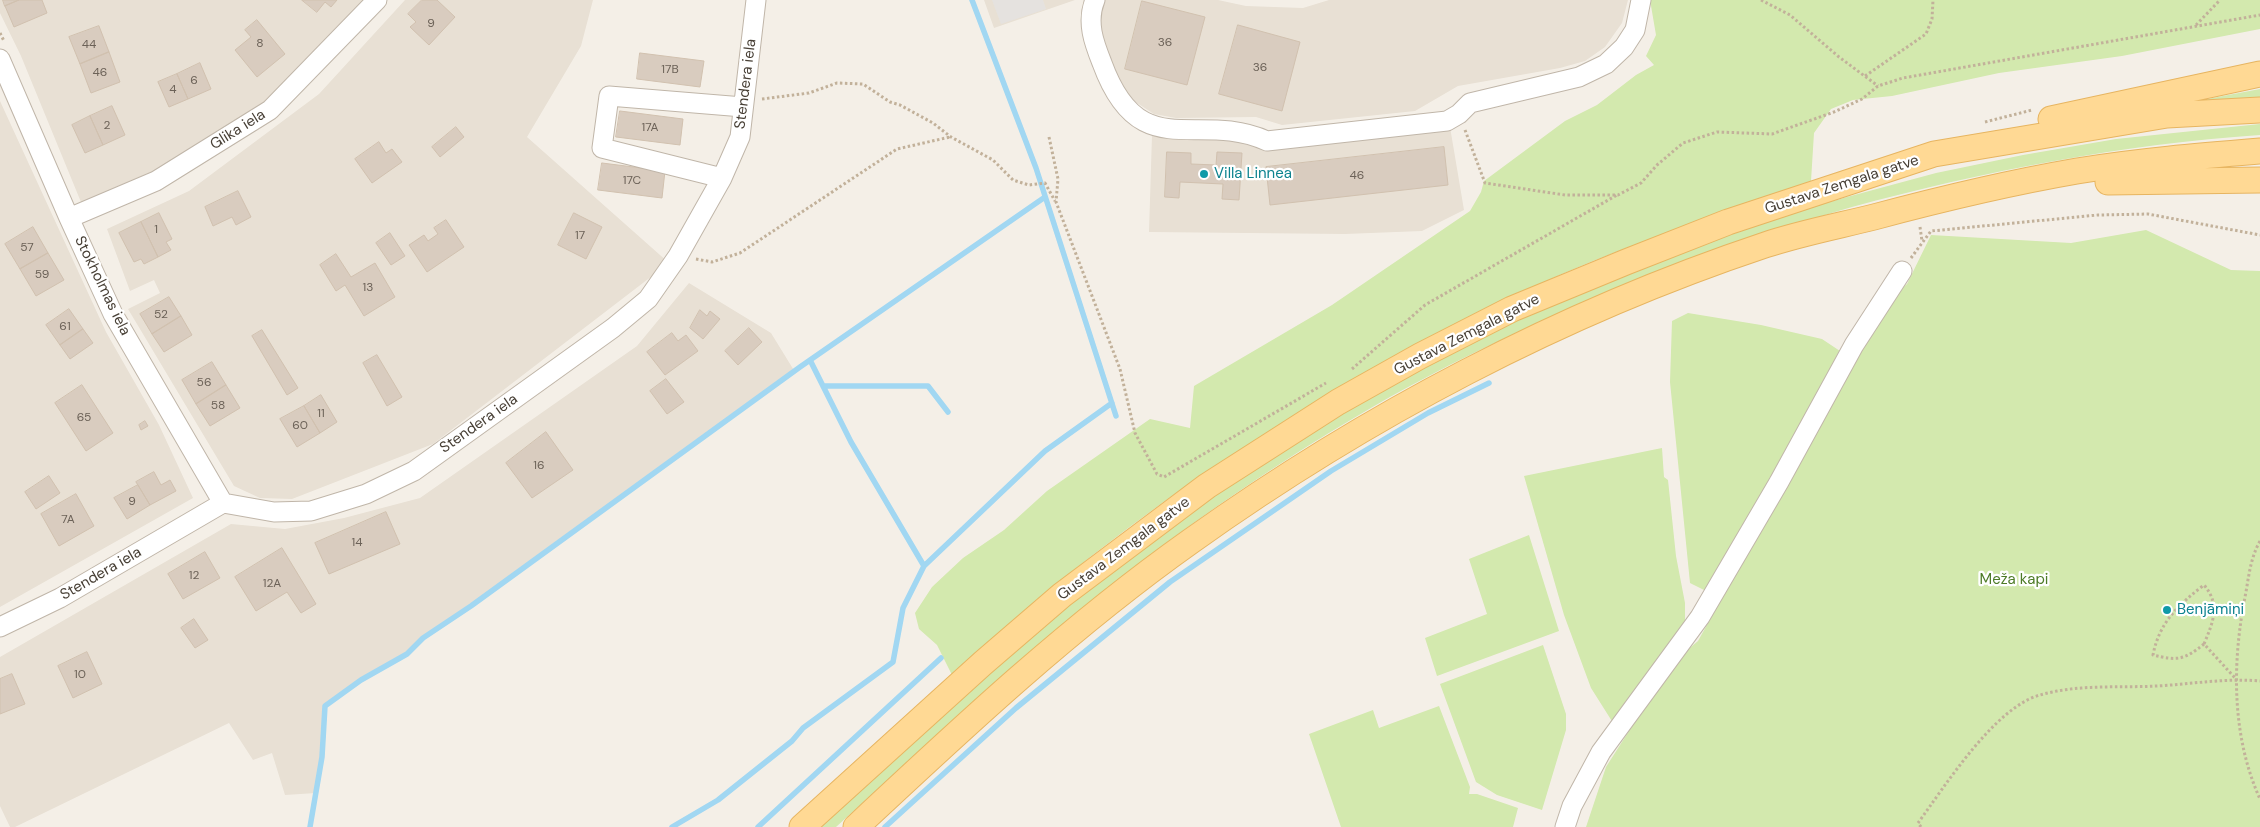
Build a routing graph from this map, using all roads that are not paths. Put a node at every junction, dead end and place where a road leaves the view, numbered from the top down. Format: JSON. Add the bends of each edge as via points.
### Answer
{"nodes":[{"id":1,"x":377,"y":0,"type":"edge"},
{"id":2,"x":756,"y":0,"type":"edge"},
{"id":3,"x":1095,"y":0,"type":"edge"},
{"id":4,"x":1641,"y":0,"type":"edge"},
{"id":5,"x":0,"y":59,"type":"edge"},
{"id":6,"x":2260,"y":74,"type":"edge"},
{"id":7,"x":744,"y":106,"type":"junction"},
{"id":8,"x":2260,"y":110,"type":"edge"},
{"id":9,"x":2260,"y":152,"type":"edge"},
{"id":10,"x":1934,"y":154,"type":"junction"},
{"id":11,"x":722,"y":178,"type":"junction"},
{"id":12,"x":2260,"y":180,"type":"edge"},
{"id":13,"x":1917,"y":205,"type":"junction"},
{"id":14,"x":69,"y":218,"type":"junction"},
{"id":15,"x":1902,"y":271,"type":"road end"},
{"id":16,"x":223,"y":504,"type":"junction"},
{"id":17,"x":0,"y":628,"type":"edge"},
{"id":18,"x":802,"y":827,"type":"edge"},
{"id":19,"x":856,"y":827,"type":"edge"},
{"id":20,"x":1565,"y":827,"type":"edge"}],
"edges":[{"from":1,"to":14,"type":"street","name":"Glika iela","via":[[270,110],[156,181]]},
{"from":2,"to":7,"type":"street","name":"Stendera iela"},
{"from":3,"to":4,"type":"street","via":[[1091,34],[1111,88],[1129,111],[1170,131],[1249,133],[1267,141],[1447,121],[1470,103],[1579,77],[1606,64],[1624,47],[1634,30]]},
{"from":5,"to":14,"type":"street","name":"Stokholmas iela"},
{"from":6,"to":10,"type":"main road","via":[[2040,121]]},
{"from":7,"to":11,"type":"street","name":"Stendera iela","via":[[740,136]]},
{"from":7,"to":11,"type":"street","via":[[609,96],[602,148]]},
{"from":8,"to":10,"type":"main road","name":"Gustava Zemgala gatve","via":[[2167,115]]},
{"from":9,"to":13,"type":"main road","via":[[2176,158],[2078,171]]},
{"from":10,"to":18,"type":"main road","name":"Gustava Zemgala gatve","via":[[1728,222],[1512,309],[1338,402],[1207,486],[1062,595],[982,663]]},
{"from":11,"to":16,"type":"street","name":"Stendera iela","via":[[678,256],[648,299],[613,328],[414,471],[366,494],[311,510],[274,512]]},
{"from":12,"to":13,"type":"main road","via":[[2119,180],[2030,194]]},
{"from":13,"to":19,"type":"main road","via":[[1768,244],[1688,273],[1530,340],[1400,408],[1276,483],[1190,542],[1106,607],[975,717]]},
{"from":14,"to":16,"type":"street","name":"Stokholmas iela","via":[[113,314]]},
{"from":15,"to":20,"type":"street","via":[[1854,345],[1700,617],[1600,752],[1572,806]]},
{"from":16,"to":17,"type":"street","name":"Stendera iela","via":[[60,598]]}]}
